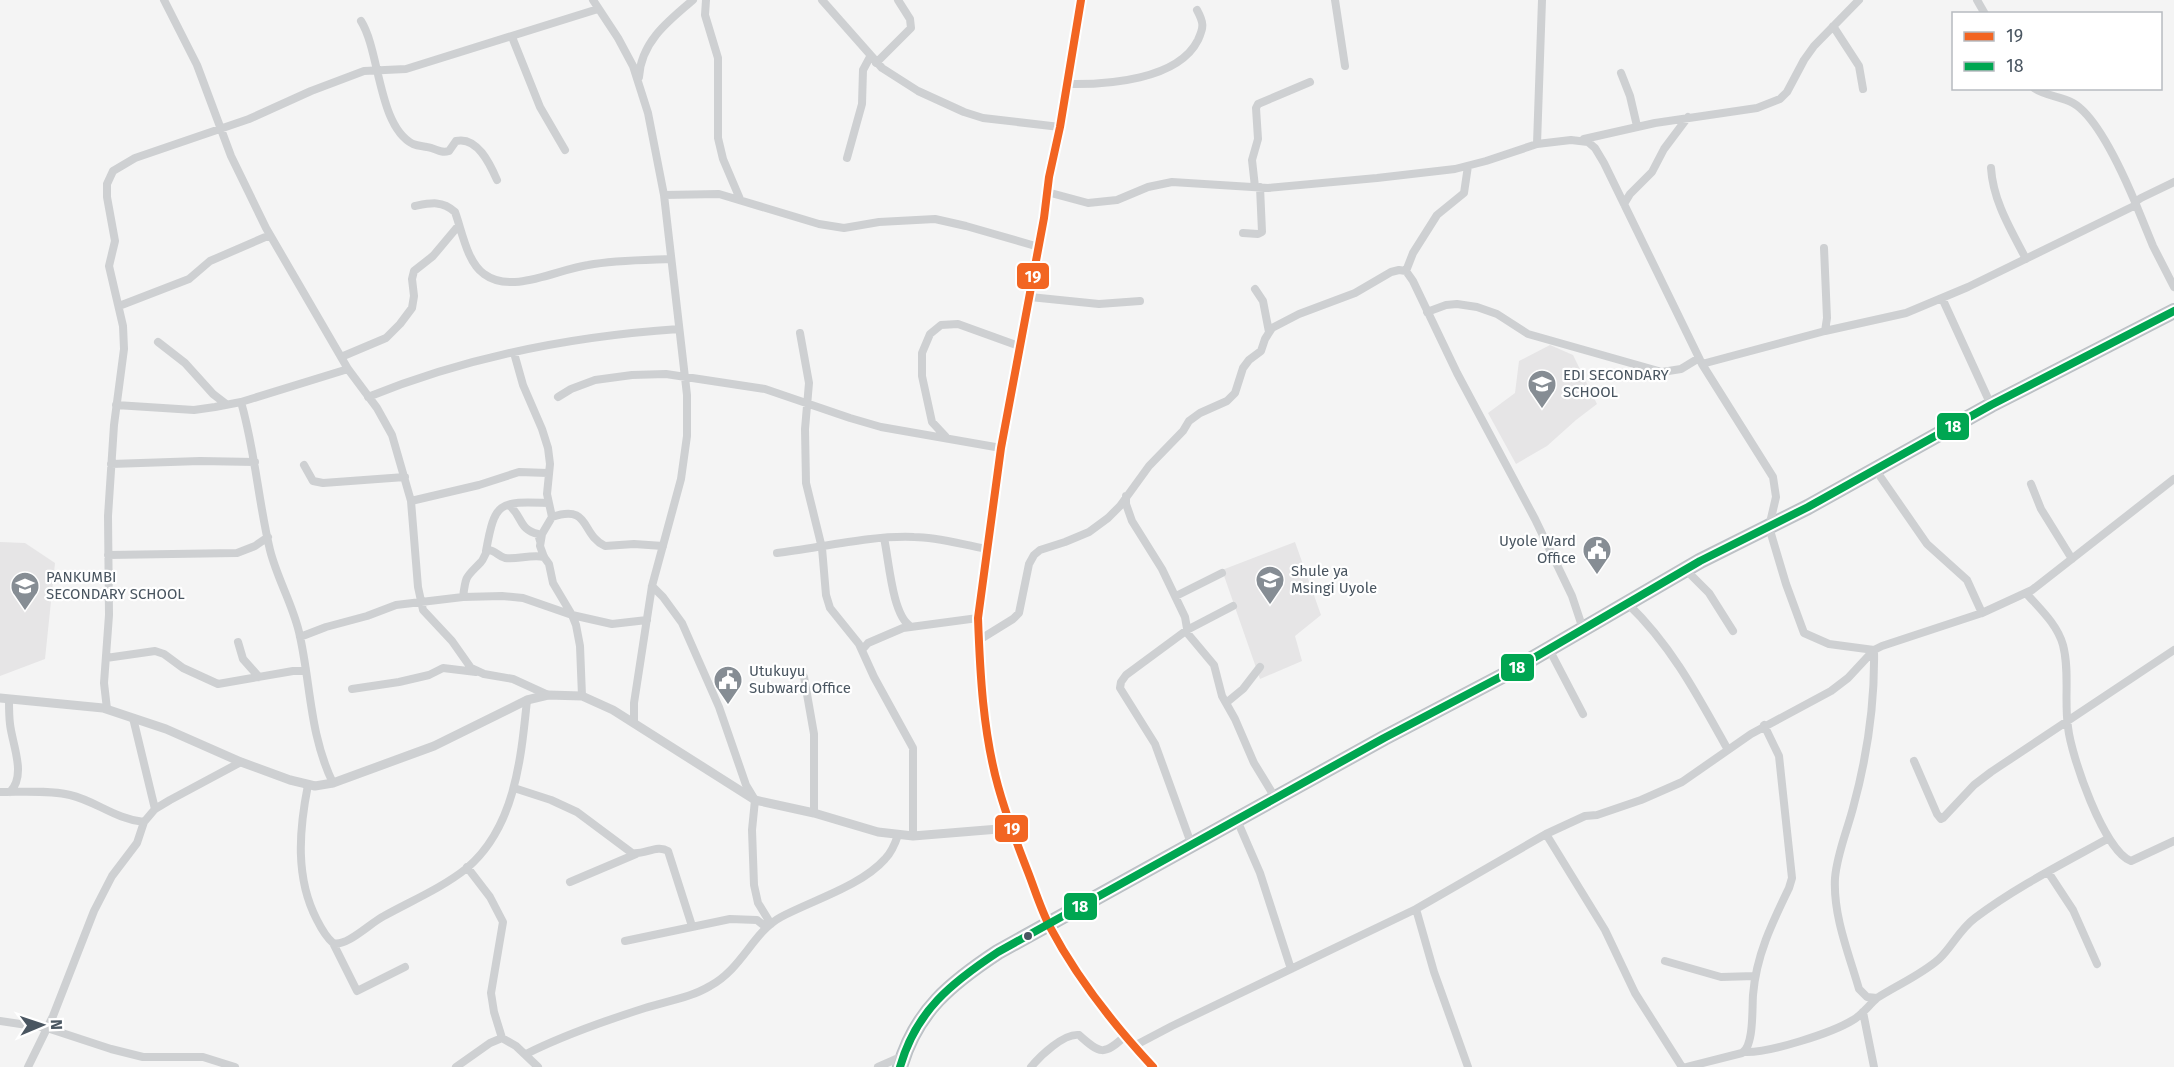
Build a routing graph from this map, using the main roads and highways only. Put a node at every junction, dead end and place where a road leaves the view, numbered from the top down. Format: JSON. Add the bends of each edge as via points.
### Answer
{"nodes":[{"id":1,"x":2174,"y":311,"type":"edge"},
{"id":2,"x":902,"y":1061,"type":"edge"}],
"edges":[{"from":1,"to":2,"type":"highway","via":[[1990,405],[1686,570],[998,952],[932,1004]]}]}
